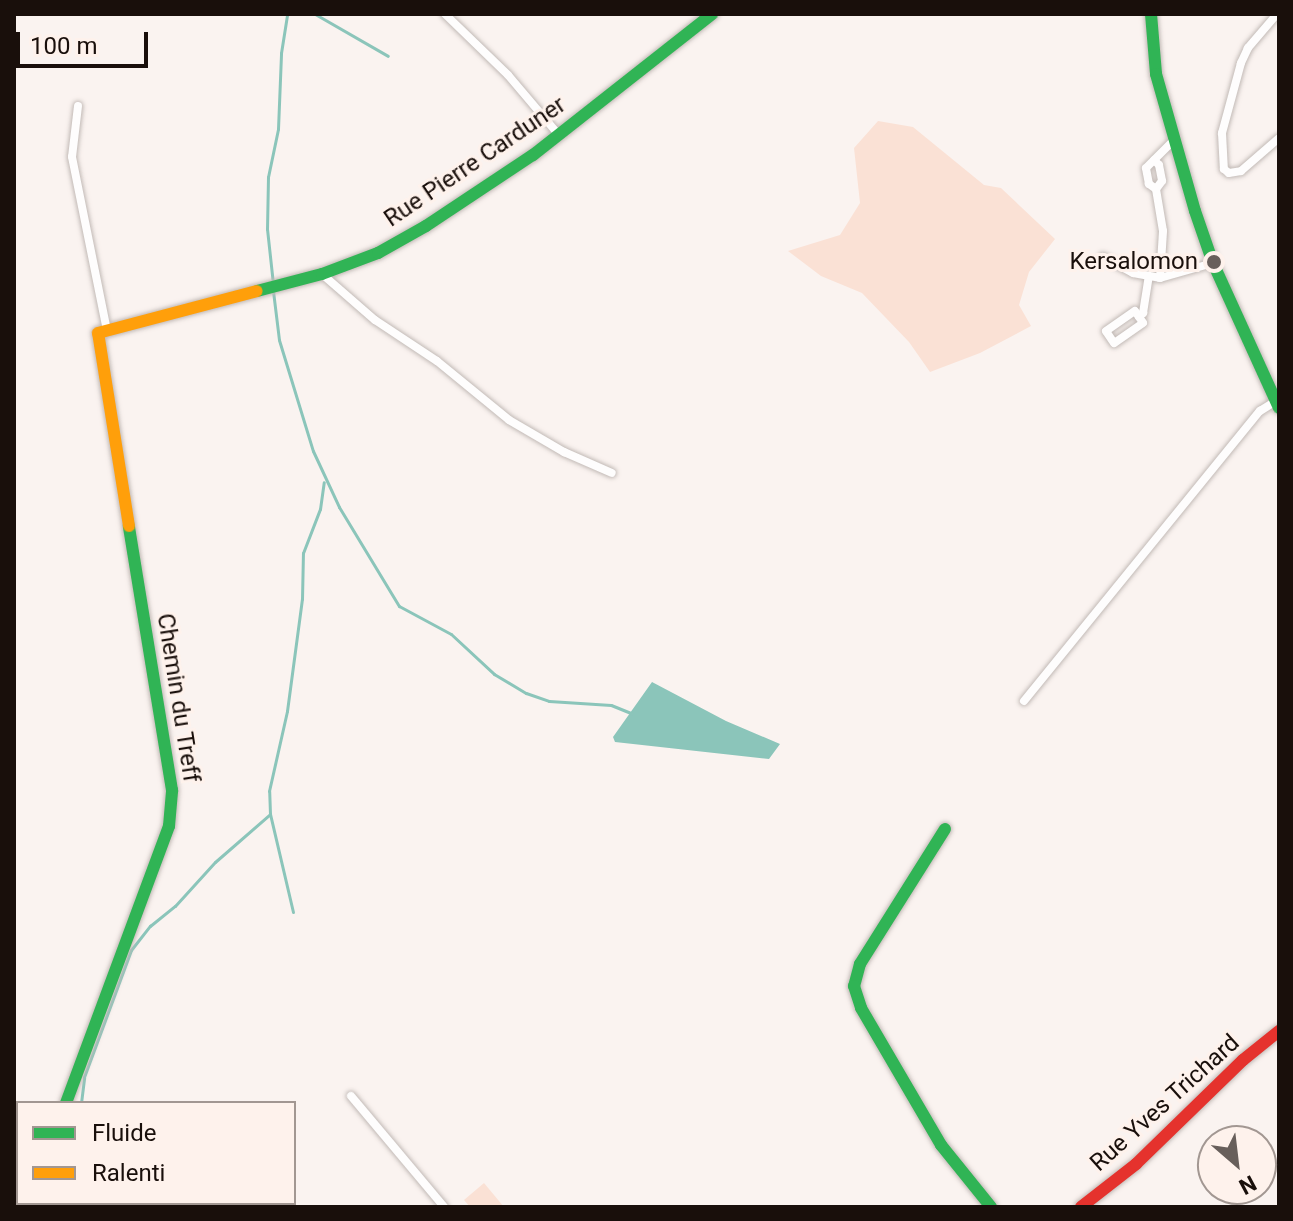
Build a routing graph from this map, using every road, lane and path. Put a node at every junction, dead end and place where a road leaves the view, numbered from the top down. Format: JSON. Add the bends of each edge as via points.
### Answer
{"nodes":[{"id":1,"x":445,"y":14,"type":"edge"},
{"id":2,"x":712,"y":14,"type":"edge"},
{"id":3,"x":1151,"y":14,"type":"edge"},
{"id":4,"x":1277,"y":14,"type":"edge"},
{"id":5,"x":78,"y":106,"type":"dead end"},
{"id":6,"x":558,"y":134,"type":"junction"},
{"id":7,"x":1279,"y":138,"type":"edge"},
{"id":8,"x":1175,"y":139,"type":"junction"},
{"id":9,"x":1103,"y":257,"type":"dead end"},
{"id":10,"x":1213,"y":263,"type":"junction"},
{"id":11,"x":322,"y":274,"type":"junction"},
{"id":12,"x":1149,"y":276,"type":"junction"},
{"id":13,"x":1160,"y":278,"type":"junction"},
{"id":14,"x":1139,"y":317,"type":"dead end"},
{"id":15,"x":102,"y":332,"type":"junction"},
{"id":16,"x":1277,"y":405,"type":"edge"},
{"id":17,"x":612,"y":473,"type":"dead end"},
{"id":18,"x":1024,"y":701,"type":"dead end"},
{"id":19,"x":945,"y":829,"type":"dead end"},
{"id":20,"x":1278,"y":1035,"type":"edge"},
{"id":21,"x":351,"y":1096,"type":"dead end"},
{"id":22,"x":67,"y":1101,"type":"edge"},
{"id":23,"x":444,"y":1207,"type":"edge"},
{"id":24,"x":991,"y":1207,"type":"edge"},
{"id":25,"x":1081,"y":1207,"type":"edge"}],
"edges":[{"from":1,"to":6,"type":"street","via":[[508,75]]},
{"from":2,"to":6,"type":"street","name":"Rue Pierre Carduner"},
{"from":3,"to":8,"type":"street","via":[[1156,74]]},
{"from":4,"to":7,"type":"street","via":[[1241,63],[1222,133],[1224,169],[1241,171]]},
{"from":5,"to":15,"type":"street","via":[[72,157]]},
{"from":6,"to":11,"type":"street","name":"Rue Pierre Carduner","via":[[426,226],[378,253]]},
{"from":8,"to":10,"type":"street"},
{"from":8,"to":13,"type":"street","via":[[1154,160],[1162,181],[1156,189],[1163,231]]},
{"from":9,"to":12,"type":"street"},
{"from":10,"to":13,"type":"street"},
{"from":10,"to":16,"type":"street"},
{"from":11,"to":15,"type":"street","name":"Rue Pierre Carduner"},
{"from":11,"to":17,"type":"street","via":[[509,420]]},
{"from":12,"to":13,"type":"street"},
{"from":12,"to":14,"type":"street"},
{"from":15,"to":22,"type":"street","name":"Chemin du Treff","via":[[172,790],[169,826]]},
{"from":16,"to":18,"type":"street","via":[[1260,411]]},
{"from":19,"to":24,"type":"street","via":[[860,964],[854,986],[861,1008],[941,1145]]},
{"from":20,"to":25,"type":"street","name":"Rue Yves Trichard"},
{"from":21,"to":23,"type":"street"}]}
